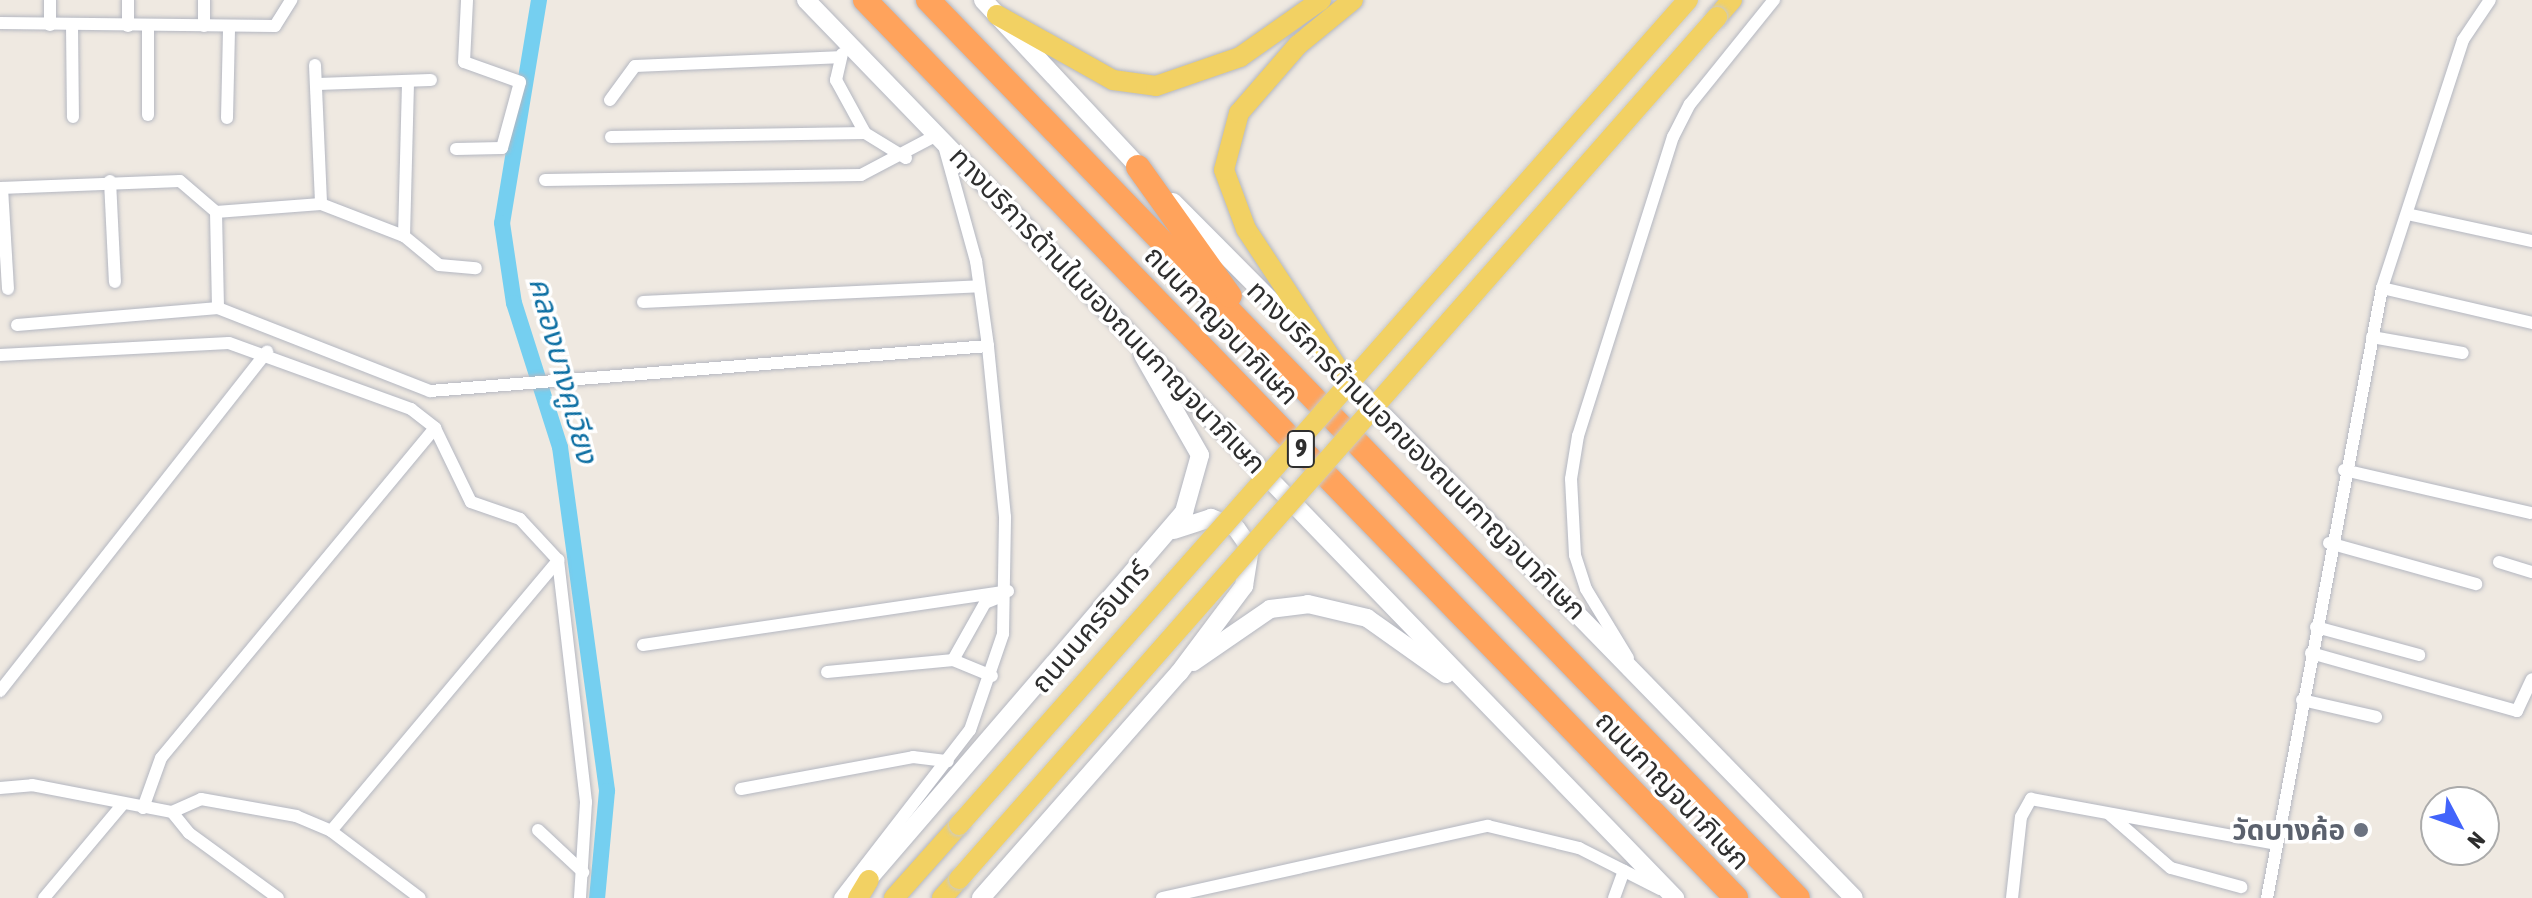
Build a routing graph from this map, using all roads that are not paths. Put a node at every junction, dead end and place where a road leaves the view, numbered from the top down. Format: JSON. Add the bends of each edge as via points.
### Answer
{"nodes":[{"id":1,"x":50,"y":0,"type":"edge"},
{"id":2,"x":128,"y":0,"type":"edge"},
{"id":3,"x":204,"y":0,"type":"edge"},
{"id":4,"x":291,"y":0,"type":"edge"},
{"id":5,"x":467,"y":0,"type":"edge"},
{"id":6,"x":806,"y":0,"type":"edge"},
{"id":7,"x":865,"y":0,"type":"edge"},
{"id":8,"x":928,"y":0,"type":"edge"},
{"id":9,"x":983,"y":0,"type":"edge"},
{"id":10,"x":1321,"y":0,"type":"edge"},
{"id":11,"x":1353,"y":0,"type":"edge"},
{"id":12,"x":1688,"y":0,"type":"edge"},
{"id":13,"x":1732,"y":0,"type":"edge"},
{"id":14,"x":1774,"y":0,"type":"edge"},
{"id":15,"x":2490,"y":0,"type":"edge"},
{"id":16,"x":997,"y":15,"type":"junction"},
{"id":17,"x":0,"y":23,"type":"edge"},
{"id":18,"x":50,"y":25,"type":"junction"},
{"id":19,"x":72,"y":25,"type":"junction"},
{"id":20,"x":128,"y":26,"type":"junction"},
{"id":21,"x":148,"y":26,"type":"junction"},
{"id":22,"x":204,"y":26,"type":"junction"},
{"id":23,"x":229,"y":27,"type":"junction"},
{"id":24,"x":845,"y":52,"type":"junction"},
{"id":25,"x":315,"y":65,"type":"dead end"},
{"id":26,"x":431,"y":80,"type":"dead end"},
{"id":27,"x":408,"y":81,"type":"junction"},
{"id":28,"x":317,"y":84,"type":"junction"},
{"id":29,"x":610,"y":100,"type":"dead end"},
{"id":30,"x":148,"y":115,"type":"dead end"},
{"id":31,"x":73,"y":117,"type":"dead end"},
{"id":32,"x":227,"y":118,"type":"dead end"},
{"id":33,"x":865,"y":133,"type":"junction"},
{"id":34,"x":611,"y":137,"type":"dead end"},
{"id":35,"x":940,"y":138,"type":"junction"},
{"id":36,"x":456,"y":149,"type":"dead end"},
{"id":37,"x":906,"y":158,"type":"junction"},
{"id":38,"x":1138,"y":167,"type":"junction"},
{"id":39,"x":545,"y":180,"type":"dead end"},
{"id":40,"x":110,"y":181,"type":"junction"},
{"id":41,"x":1,"y":188,"type":"edge"},
{"id":42,"x":321,"y":204,"type":"junction"},
{"id":43,"x":216,"y":212,"type":"junction"},
{"id":44,"x":2407,"y":214,"type":"junction"},
{"id":45,"x":404,"y":236,"type":"junction"},
{"id":46,"x":2532,"y":241,"type":"edge"},
{"id":47,"x":476,"y":268,"type":"dead end"},
{"id":48,"x":115,"y":282,"type":"dead end"},
{"id":49,"x":979,"y":286,"type":"junction"},
{"id":50,"x":2382,"y":288,"type":"junction"},
{"id":51,"x":8,"y":289,"type":"dead end"},
{"id":52,"x":643,"y":302,"type":"dead end"},
{"id":53,"x":218,"y":308,"type":"junction"},
{"id":54,"x":2532,"y":323,"type":"edge"},
{"id":55,"x":17,"y":325,"type":"dead end"},
{"id":56,"x":1124,"y":325,"type":"junction"},
{"id":57,"x":1252,"y":334,"type":"junction"},
{"id":58,"x":2372,"y":337,"type":"junction"},
{"id":59,"x":988,"y":346,"type":"junction"},
{"id":60,"x":267,"y":352,"type":"junction"},
{"id":61,"x":2463,"y":353,"type":"dead end"},
{"id":62,"x":0,"y":355,"type":"edge"},
{"id":63,"x":1337,"y":367,"type":"junction"},
{"id":64,"x":435,"y":428,"type":"junction"},
{"id":65,"x":2344,"y":470,"type":"junction"},
{"id":66,"x":2530,"y":513,"type":"edge"},
{"id":67,"x":1174,"y":530,"type":"junction"},
{"id":68,"x":2329,"y":543,"type":"junction"},
{"id":69,"x":558,"y":560,"type":"junction"},
{"id":70,"x":2499,"y":562,"type":"dead end"},
{"id":71,"x":2532,"y":572,"type":"edge"},
{"id":72,"x":2476,"y":584,"type":"dead end"},
{"id":73,"x":1009,"y":593,"type":"junction"},
{"id":74,"x":2316,"y":627,"type":"junction"},
{"id":75,"x":643,"y":645,"type":"dead end"},
{"id":76,"x":2311,"y":653,"type":"junction"},
{"id":77,"x":2419,"y":655,"type":"dead end"},
{"id":78,"x":953,"y":660,"type":"junction"},
{"id":79,"x":827,"y":672,"type":"dead end"},
{"id":80,"x":1179,"y":673,"type":"junction"},
{"id":81,"x":1639,"y":675,"type":"junction"},
{"id":82,"x":992,"y":676,"type":"junction"},
{"id":83,"x":2532,"y":679,"type":"edge"},
{"id":84,"x":0,"y":691,"type":"edge"},
{"id":85,"x":2302,"y":700,"type":"junction"},
{"id":86,"x":1490,"y":706,"type":"junction"},
{"id":87,"x":2517,"y":711,"type":"junction"},
{"id":88,"x":2532,"y":716,"type":"edge"},
{"id":89,"x":2376,"y":717,"type":"dead end"},
{"id":90,"x":948,"y":761,"type":"junction"},
{"id":91,"x":0,"y":788,"type":"edge"},
{"id":92,"x":741,"y":789,"type":"dead end"},
{"id":93,"x":122,"y":805,"type":"junction"},
{"id":94,"x":143,"y":808,"type":"junction"},
{"id":95,"x":172,"y":812,"type":"junction"},
{"id":96,"x":2109,"y":814,"type":"junction"},
{"id":97,"x":538,"y":830,"type":"dead end"},
{"id":98,"x":331,"y":831,"type":"junction"},
{"id":99,"x":2276,"y":844,"type":"junction"},
{"id":100,"x":1624,"y":871,"type":"junction"},
{"id":101,"x":583,"y":872,"type":"junction"},
{"id":102,"x":2241,"y":887,"type":"dead end"},
{"id":103,"x":859,"y":892,"type":"edge"},
{"id":104,"x":273,"y":897,"type":"edge"},
{"id":105,"x":1674,"y":897,"type":"edge"},
{"id":106,"x":44,"y":898,"type":"edge"},
{"id":107,"x":420,"y":898,"type":"edge"},
{"id":108,"x":580,"y":898,"type":"edge"},
{"id":109,"x":840,"y":898,"type":"edge"},
{"id":110,"x":894,"y":898,"type":"edge"},
{"id":111,"x":942,"y":898,"type":"edge"},
{"id":112,"x":981,"y":898,"type":"edge"},
{"id":113,"x":1162,"y":898,"type":"edge"},
{"id":114,"x":1614,"y":898,"type":"edge"},
{"id":115,"x":1736,"y":898,"type":"edge"},
{"id":116,"x":1798,"y":898,"type":"edge"},
{"id":117,"x":1854,"y":898,"type":"edge"},
{"id":118,"x":2012,"y":898,"type":"edge"},
{"id":119,"x":2267,"y":898,"type":"edge"}],
"edges":[{"from":1,"to":18,"type":"street"},
{"from":2,"to":20,"type":"street"},
{"from":3,"to":22,"type":"street"},
{"from":4,"to":23,"type":"street","via":[[275,26]]},
{"from":5,"to":36,"type":"street","via":[[464,62],[520,82],[502,148]]},
{"from":6,"to":24,"type":"main road","name":"ทางบริการด้านในของถนนกาญจนาภิเษก"},
{"from":7,"to":115,"type":"highway","name":"ถนนกาญจนาภิเษก","number":"9"},
{"from":8,"to":57,"type":"highway","name":"ถนนกาญจนาภิเษก","number":"9"},
{"from":9,"to":16,"type":"main road","name":"ทางบริการด้านนอกของถนนกาญจนาภิเษก"},
{"from":10,"to":16,"type":"main road","via":[[1240,57],[1156,86],[1113,80]]},
{"from":11,"to":63,"type":"main road","via":[[1298,45],[1239,113],[1224,170],[1246,229]]},
{"from":12,"to":110,"type":"main road","bridge":true},
{"from":13,"to":111,"type":"main road","bridge":true},
{"from":14,"to":81,"type":"street","via":[[1704,86],[1673,137],[1578,436],[1571,479],[1575,555],[1586,589]]},
{"from":15,"to":44,"type":"street","via":[[2463,40]]},
{"from":16,"to":38,"type":"main road","name":"ทางบริการด้านนอกของถนนกาญจนาภิเษก"},
{"from":17,"to":18,"type":"street"},
{"from":18,"to":19,"type":"street"},
{"from":19,"to":20,"type":"street"},
{"from":19,"to":31,"type":"street"},
{"from":20,"to":21,"type":"street"},
{"from":21,"to":22,"type":"street"},
{"from":21,"to":30,"type":"street"},
{"from":22,"to":23,"type":"street"},
{"from":23,"to":32,"type":"street"},
{"from":24,"to":29,"type":"street","via":[[635,66]]},
{"from":24,"to":33,"type":"street","via":[[836,80]]},
{"from":24,"to":35,"type":"main road","name":"ทางบริการด้านในของถนนกาญจนาภิเษก"},
{"from":25,"to":28,"type":"street"},
{"from":26,"to":27,"type":"street"},
{"from":27,"to":28,"type":"street"},
{"from":27,"to":45,"type":"street"},
{"from":28,"to":42,"type":"street"},
{"from":33,"to":34,"type":"street"},
{"from":33,"to":37,"type":"street"},
{"from":35,"to":37,"type":"street"},
{"from":35,"to":49,"type":"street"},
{"from":35,"to":56,"type":"main road","name":"ทางบริการด้านในของถนนกาญจนาภิเษก"},
{"from":37,"to":39,"type":"street","via":[[861,175]]},
{"from":38,"to":57,"type":"highway"},
{"from":38,"to":63,"type":"main road","name":"ทางบริการด้านนอกของถนนกาญจนาภิเษก"},
{"from":40,"to":41,"type":"street"},
{"from":40,"to":43,"type":"street","via":[[180,181]]},
{"from":40,"to":48,"type":"street"},
{"from":41,"to":51,"type":"street"},
{"from":42,"to":43,"type":"street"},
{"from":42,"to":45,"type":"street"},
{"from":43,"to":53,"type":"street"},
{"from":44,"to":46,"type":"street"},
{"from":44,"to":50,"type":"street"},
{"from":45,"to":47,"type":"street","via":[[439,265]]},
{"from":49,"to":52,"type":"street"},
{"from":49,"to":59,"type":"street"},
{"from":50,"to":54,"type":"street"},
{"from":50,"to":58,"type":"street"},
{"from":53,"to":55,"type":"street"},
{"from":53,"to":59,"type":"street","via":[[430,391]]},
{"from":56,"to":67,"type":"main road","name":"ถนนนครอินทร์","via":[[1200,455],[1199,478]]},
{"from":56,"to":86,"type":"main road","name":"ทางบริการด้านในของถนนกาญจนาภิเษก"},
{"from":57,"to":116,"type":"highway","name":"ถนนกาญจนาภิเษก","number":"9"},
{"from":58,"to":61,"type":"street"},
{"from":58,"to":65,"type":"street"},
{"from":59,"to":73,"type":"street"},
{"from":60,"to":62,"type":"street","via":[[229,343]]},
{"from":60,"to":64,"type":"street","via":[[411,409]]},
{"from":60,"to":84,"type":"street"},
{"from":63,"to":81,"type":"main road","name":"ทางบริการด้านนอกของถนนกาญจนาภิเษก"},
{"from":64,"to":69,"type":"street","via":[[471,502],[520,519]]},
{"from":64,"to":94,"type":"street","via":[[161,758]]},
{"from":65,"to":66,"type":"street"},
{"from":65,"to":68,"type":"street"},
{"from":67,"to":80,"type":"main road","via":[[1221,520],[1246,540],[1252,563],[1244,586]]},
{"from":67,"to":103,"type":"main road","name":"ถนนนครอินทร์"},
{"from":68,"to":72,"type":"street"},
{"from":68,"to":74,"type":"street"},
{"from":69,"to":98,"type":"street"},
{"from":69,"to":101,"type":"street","via":[[586,802]]},
{"from":70,"to":71,"type":"street"},
{"from":73,"to":75,"type":"street"},
{"from":73,"to":78,"type":"street","via":[[985,603]]},
{"from":73,"to":82,"type":"street"},
{"from":74,"to":76,"type":"street"},
{"from":74,"to":77,"type":"street"},
{"from":76,"to":85,"type":"street"},
{"from":76,"to":87,"type":"street"},
{"from":78,"to":79,"type":"street"},
{"from":78,"to":82,"type":"street"},
{"from":80,"to":86,"type":"main road","via":[[1250,619],[1308,604],[1367,618]]},
{"from":80,"to":112,"type":"main road"},
{"from":81,"to":117,"type":"main road","name":"ทางบริการด้านนอกของถนนกาญจนาภิเษก"},
{"from":82,"to":90,"type":"street"},
{"from":83,"to":87,"type":"street"},
{"from":85,"to":89,"type":"street"},
{"from":85,"to":99,"type":"street"},
{"from":86,"to":105,"type":"main road","name":"ทางบริการด้านในของถนนกาญจนาภิเษก"},
{"from":87,"to":88,"type":"street"},
{"from":90,"to":92,"type":"street","via":[[913,757]]},
{"from":90,"to":109,"type":"street"},
{"from":91,"to":93,"type":"street","via":[[32,785]]},
{"from":93,"to":94,"type":"street"},
{"from":93,"to":106,"type":"street"},
{"from":94,"to":95,"type":"street"},
{"from":95,"to":98,"type":"street","via":[[201,799],[283,812]]},
{"from":95,"to":104,"type":"street"},
{"from":96,"to":99,"type":"street"},
{"from":96,"to":102,"type":"street","via":[[2171,868]]},
{"from":96,"to":118,"type":"street","via":[[2027,801]]},
{"from":97,"to":101,"type":"street"},
{"from":98,"to":107,"type":"street"},
{"from":99,"to":119,"type":"street"},
{"from":100,"to":105,"type":"street"},
{"from":100,"to":113,"type":"street","via":[[1556,839],[1488,826]]},
{"from":100,"to":114,"type":"street"},
{"from":101,"to":108,"type":"street"}]}
